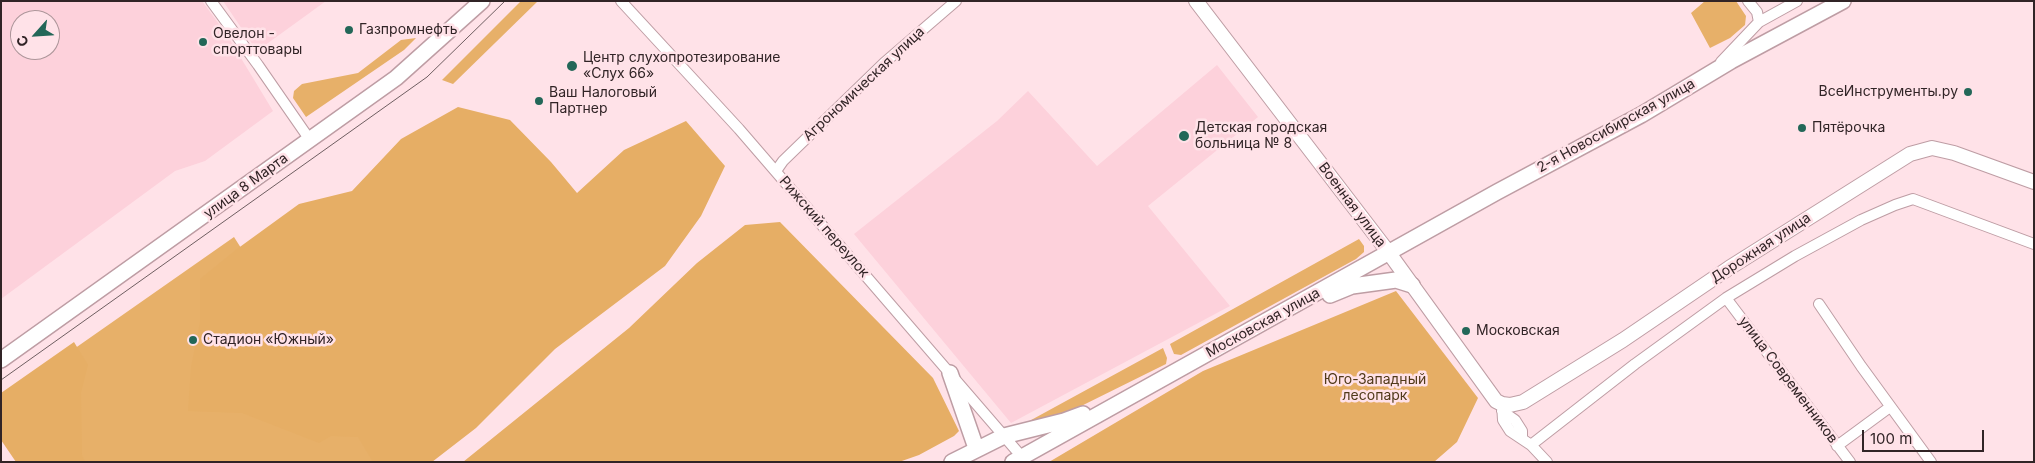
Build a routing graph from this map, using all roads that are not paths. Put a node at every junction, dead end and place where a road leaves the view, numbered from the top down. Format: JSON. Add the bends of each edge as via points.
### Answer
{"nodes":[{"id":1,"x":211,"y":1,"type":"edge"},
{"id":2,"x":482,"y":1,"type":"edge"},
{"id":3,"x":621,"y":1,"type":"edge"},
{"id":4,"x":956,"y":1,"type":"edge"},
{"id":5,"x":1196,"y":1,"type":"edge"},
{"id":6,"x":1748,"y":1,"type":"edge"},
{"id":7,"x":1797,"y":1,"type":"edge"},
{"id":8,"x":1843,"y":1,"type":"edge"},
{"id":9,"x":1763,"y":20,"type":"junction"},
{"id":10,"x":1771,"y":40,"type":"junction"},
{"id":11,"x":1711,"y":72,"type":"junction"},
{"id":12,"x":310,"y":140,"type":"junction"},
{"id":13,"x":776,"y":171,"type":"junction"},
{"id":14,"x":2034,"y":182,"type":"edge"},
{"id":15,"x":2034,"y":244,"type":"edge"},
{"id":16,"x":1389,"y":253,"type":"junction"},
{"id":17,"x":1412,"y":284,"type":"junction"},
{"id":18,"x":1726,"y":298,"type":"junction"},
{"id":19,"x":1819,"y":304,"type":"dead end"},
{"id":20,"x":1295,"y":305,"type":"junction"},
{"id":21,"x":5,"y":356,"type":"edge"},
{"id":22,"x":950,"y":373,"type":"junction"},
{"id":23,"x":1138,"y":392,"type":"junction"},
{"id":24,"x":1890,"y":407,"type":"junction"},
{"id":25,"x":1502,"y":408,"type":"junction"},
{"id":26,"x":1004,"y":436,"type":"junction"},
{"id":27,"x":1531,"y":445,"type":"junction"},
{"id":28,"x":1837,"y":446,"type":"junction"},
{"id":29,"x":976,"y":448,"type":"junction"},
{"id":30,"x":1017,"y":459,"type":"edge"},
{"id":31,"x":952,"y":462,"type":"edge"},
{"id":32,"x":1547,"y":462,"type":"edge"},
{"id":33,"x":1850,"y":462,"type":"edge"},
{"id":34,"x":1931,"y":462,"type":"edge"}],
"edges":[{"from":1,"to":12,"type":"street"},
{"from":2,"to":12,"type":"main road","name":"улица 8 Марта","via":[[414,64]]},
{"from":3,"to":13,"type":"street","name":"Рижский переулок"},
{"from":4,"to":13,"type":"street","name":"Агрономическая улица","via":[[884,63]]},
{"from":5,"to":16,"type":"street","name":"Военная улица"},
{"from":6,"to":9,"type":"street"},
{"from":7,"to":9,"type":"street"},
{"from":8,"to":10,"type":"main road","name":"2-я Новосибирская улица"},
{"from":9,"to":10,"type":"street"},
{"from":9,"to":11,"type":"street"},
{"from":10,"to":11,"type":"main road","name":"2-я Новосибирская улица"},
{"from":11,"to":16,"type":"main road","name":"2-я Новосибирская улица","via":[[1641,115]]},
{"from":12,"to":21,"type":"main road","name":"улица 8 Марта"},
{"from":13,"to":22,"type":"street","name":"Рижский переулок"},
{"from":14,"to":25,"type":"street","name":"Дорожная улица","via":[[1932,148],[1910,154],[1729,268],[1623,340],[1523,402]]},
{"from":15,"to":18,"type":"street","via":[[1914,199],[1861,220]]},
{"from":16,"to":17,"type":"street","name":"Военная улица"},
{"from":16,"to":20,"type":"main road","name":"Московская улица"},
{"from":17,"to":20,"type":"main road","via":[[1396,280],[1352,286],[1307,304]]},
{"from":17,"to":25,"type":"street","name":"Военная улица"},
{"from":18,"to":27,"type":"street"},
{"from":18,"to":28,"type":"street","name":"улица Современников"},
{"from":19,"to":24,"type":"street"},
{"from":20,"to":23,"type":"main road","name":"Московская улица"},
{"from":22,"to":26,"type":"street","name":"Рижский переулок"},
{"from":22,"to":29,"type":"main road"},
{"from":23,"to":26,"type":"main road","name":"Московская улица","via":[[1064,421]]},
{"from":23,"to":30,"type":"main road","name":"Московская улица"},
{"from":24,"to":28,"type":"street"},
{"from":24,"to":34,"type":"street"},
{"from":25,"to":27,"type":"street","name":"Военная улица","via":[[1511,415],[1515,436]]},
{"from":26,"to":29,"type":"main road","name":"Московская улица"},
{"from":26,"to":30,"type":"street","name":"Рижский переулок"},
{"from":27,"to":32,"type":"street","name":"Военная улица"},
{"from":28,"to":33,"type":"street","name":"улица Современников"},
{"from":29,"to":31,"type":"main road","name":"Московская улица"}]}
